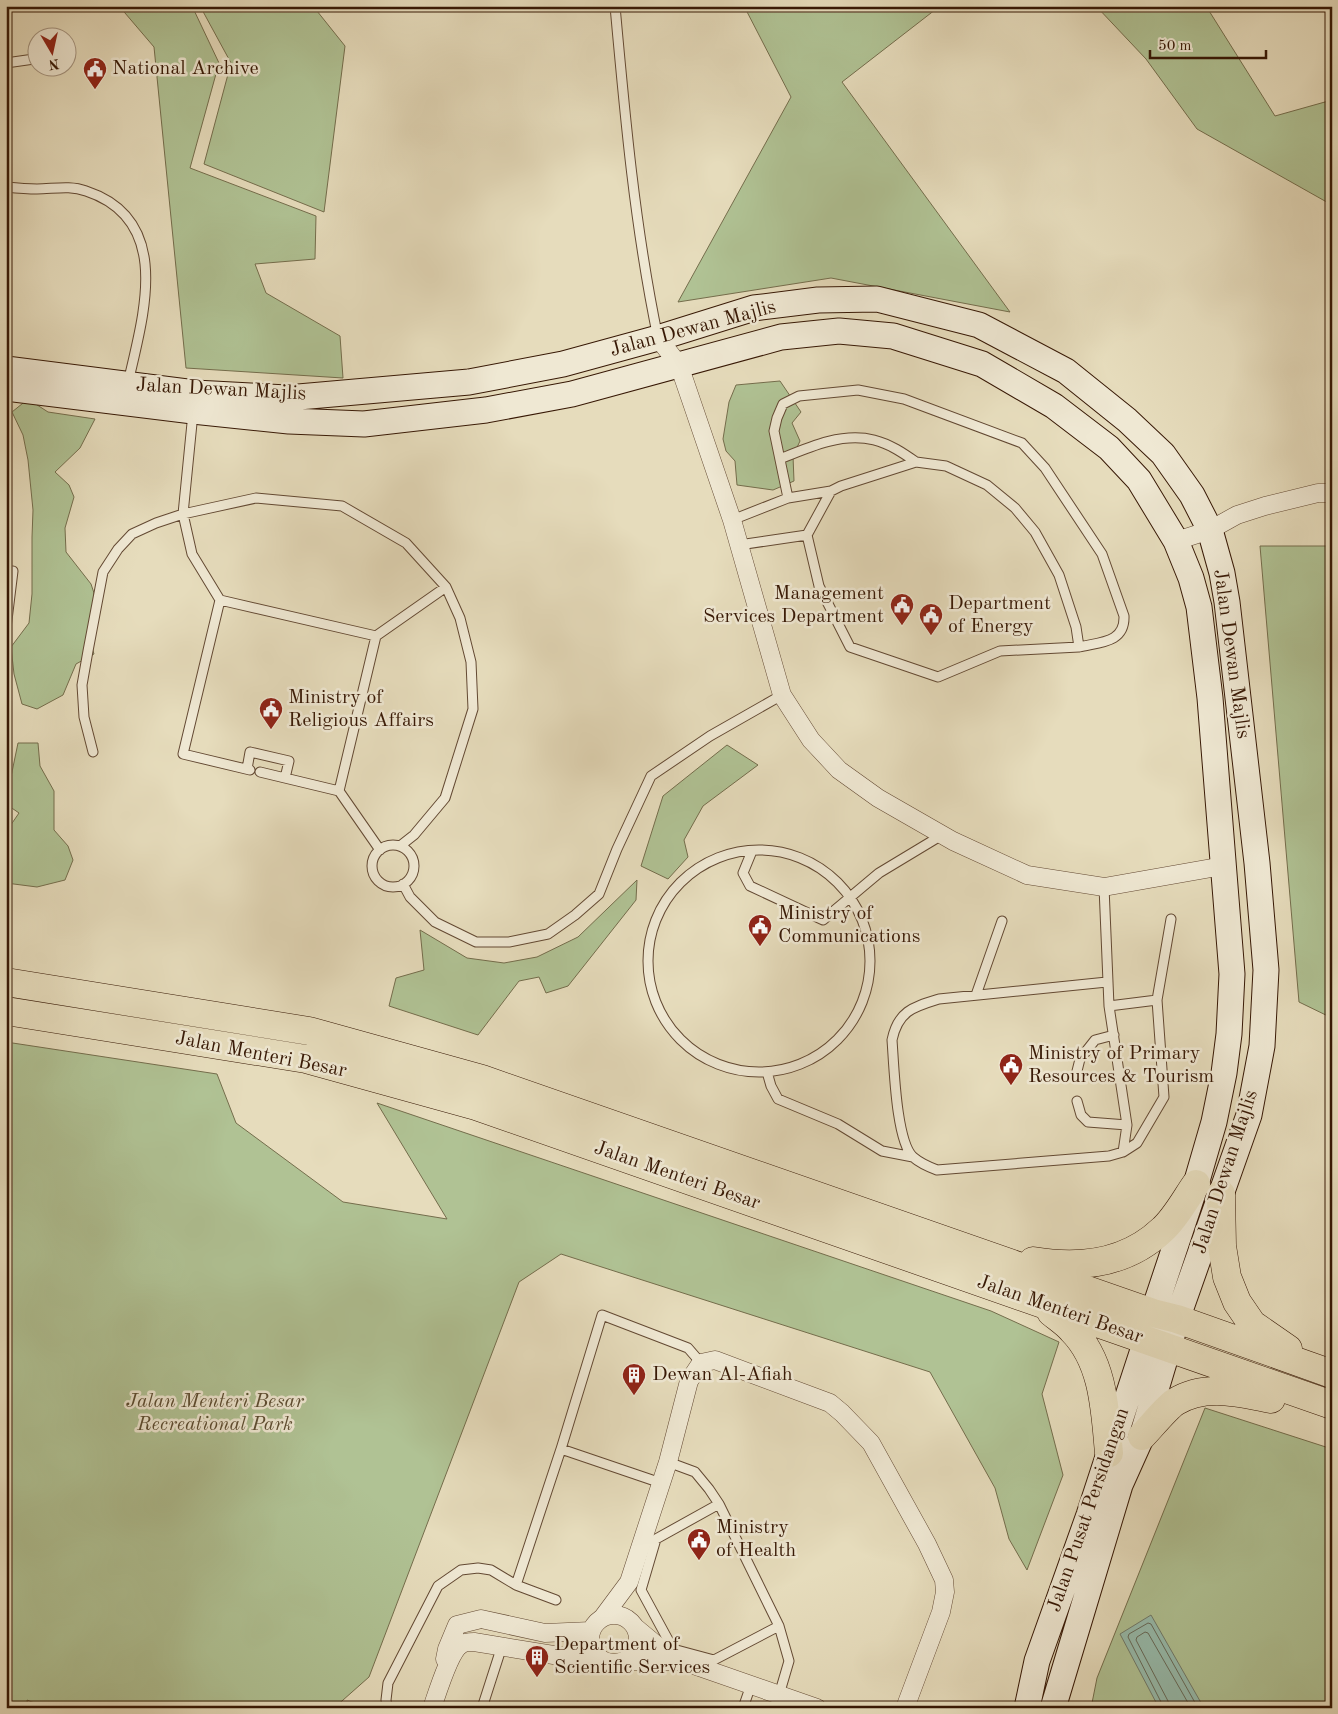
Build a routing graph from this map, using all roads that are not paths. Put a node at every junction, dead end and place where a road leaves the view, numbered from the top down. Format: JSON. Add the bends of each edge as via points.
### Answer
{"nodes":[{"id":1,"x":615,"y":6,"type":"edge"},
{"id":2,"x":28,"y":61,"type":"edge"},
{"id":3,"x":6,"y":63,"type":"edge"},
{"id":4,"x":6,"y":187,"type":"edge"},
{"id":5,"x":658,"y":338,"type":"junction"},
{"id":6,"x":679,"y":365,"type":"junction"},
{"id":7,"x":6,"y":369,"type":"edge"},
{"id":8,"x":6,"y":388,"type":"edge"},
{"id":9,"x":126,"y":394,"type":"junction"},
{"id":10,"x":194,"y":402,"type":"junction"},
{"id":11,"x":780,"y":459,"type":"junction"},
{"id":12,"x":916,"y":462,"type":"junction"},
{"id":13,"x":830,"y":492,"type":"junction"},
{"id":14,"x":1332,"y":493,"type":"edge"},
{"id":15,"x":788,"y":498,"type":"junction"},
{"id":16,"x":183,"y":514,"type":"junction"},
{"id":17,"x":732,"y":520,"type":"junction"},
{"id":18,"x":1210,"y":530,"type":"junction"},
{"id":19,"x":807,"y":535,"type":"junction"},
{"id":20,"x":1176,"y":541,"type":"junction"},
{"id":21,"x":739,"y":546,"type":"junction"},
{"id":22,"x":6,"y":571,"type":"edge"},
{"id":23,"x":1222,"y":573,"type":"junction"},
{"id":24,"x":1191,"y":578,"type":"junction"},
{"id":25,"x":446,"y":587,"type":"junction"},
{"id":26,"x":220,"y":600,"type":"junction"},
{"id":27,"x":6,"y":628,"type":"edge"},
{"id":28,"x":376,"y":636,"type":"junction"},
{"id":29,"x":1079,"y":647,"type":"junction"},
{"id":30,"x":782,"y":695,"type":"junction"},
{"id":31,"x":93,"y":752,"type":"dead end"},
{"id":32,"x":260,"y":772,"type":"dead end"},
{"id":33,"x":285,"y":778,"type":"junction"},
{"id":34,"x":338,"y":791,"type":"junction"},
{"id":35,"x":942,"y":835,"type":"junction"},
{"id":36,"x":400,"y":846,"type":"junction"},
{"id":37,"x":380,"y":850,"type":"junction"},
{"id":38,"x":752,"y":850,"type":"junction"},
{"id":39,"x":1223,"y":866,"type":"junction"},
{"id":40,"x":403,"y":884,"type":"junction"},
{"id":41,"x":1104,"y":887,"type":"junction"},
{"id":42,"x":851,"y":897,"type":"junction"},
{"id":43,"x":1170,"y":919,"type":"dead end"},
{"id":44,"x":1002,"y":921,"type":"dead end"},
{"id":45,"x":6,"y":982,"type":"edge"},
{"id":46,"x":1108,"y":982,"type":"junction"},
{"id":47,"x":976,"y":996,"type":"junction"},
{"id":48,"x":1157,"y":1000,"type":"junction"},
{"id":49,"x":1109,"y":1006,"type":"junction"},
{"id":50,"x":6,"y":1011,"type":"edge"},
{"id":51,"x":1114,"y":1035,"type":"junction"},
{"id":52,"x":1077,"y":1071,"type":"dead end"},
{"id":53,"x":767,"y":1072,"type":"junction"},
{"id":54,"x":1077,"y":1101,"type":"dead end"},
{"id":55,"x":1127,"y":1125,"type":"junction"},
{"id":56,"x":1123,"y":1152,"type":"junction"},
{"id":57,"x":913,"y":1156,"type":"junction"},
{"id":58,"x":1196,"y":1184,"type":"junction"},
{"id":59,"x":1221,"y":1194,"type":"junction"},
{"id":60,"x":978,"y":1252,"type":"junction"},
{"id":61,"x":1040,"y":1303,"type":"junction"},
{"id":62,"x":1165,"y":1316,"type":"junction"},
{"id":63,"x":1157,"y":1344,"type":"junction"},
{"id":64,"x":701,"y":1364,"type":"junction"},
{"id":65,"x":1322,"y":1370,"type":"edge"},
{"id":66,"x":1332,"y":1405,"type":"edge"},
{"id":67,"x":1332,"y":1410,"type":"edge"},
{"id":68,"x":1142,"y":1436,"type":"junction"},
{"id":69,"x":561,"y":1449,"type":"junction"},
{"id":70,"x":1109,"y":1453,"type":"junction"},
{"id":71,"x":668,"y":1462,"type":"junction"},
{"id":72,"x":661,"y":1483,"type":"junction"},
{"id":73,"x":719,"y":1504,"type":"junction"},
{"id":74,"x":628,"y":1582,"type":"junction"},
{"id":75,"x":516,"y":1584,"type":"junction"},
{"id":76,"x":556,"y":1600,"type":"dead end"},
{"id":77,"x":603,"y":1617,"type":"junction"},
{"id":78,"x":633,"y":1624,"type":"junction"},
{"id":79,"x":779,"y":1626,"type":"junction"},
{"id":80,"x":591,"y":1631,"type":"junction"},
{"id":81,"x":502,"y":1646,"type":"junction"},
{"id":82,"x":598,"y":1657,"type":"junction"},
{"id":83,"x":682,"y":1660,"type":"junction"},
{"id":84,"x":625,"y":1661,"type":"junction"},
{"id":85,"x":443,"y":1677,"type":"junction"},
{"id":86,"x":751,"y":1685,"type":"junction"},
{"id":87,"x":779,"y":1695,"type":"junction"},
{"id":88,"x":387,"y":1708,"type":"edge"},
{"id":89,"x":432,"y":1708,"type":"edge"},
{"id":90,"x":482,"y":1708,"type":"edge"},
{"id":91,"x":743,"y":1708,"type":"edge"},
{"id":92,"x":818,"y":1708,"type":"edge"},
{"id":93,"x":905,"y":1708,"type":"edge"},
{"id":94,"x":1027,"y":1708,"type":"edge"},
{"id":95,"x":1053,"y":1708,"type":"edge"}],
"edges":[{"from":1,"to":5,"type":"lane","via":[[630,171]]},
{"from":2,"to":3,"type":"lane"},
{"from":4,"to":9,"type":"lane","via":[[85,190],[124,212],[135,230],[143,252],[147,280],[145,306]]},
{"from":5,"to":6,"type":"street"},
{"from":5,"to":10,"type":"street","name":"Jalan Dewan Majlis","via":[[563,364],[469,382],[287,398]]},
{"from":5,"to":18,"type":"street","name":"Jalan Dewan Majlis","via":[[754,308],[818,300],[877,299],[979,324],[1066,372],[1127,420],[1163,454],[1192,495]]},
{"from":6,"to":10,"type":"street","name":"Jalan Dewan Majlis","via":[[553,398],[486,410],[364,424],[289,420]]},
{"from":6,"to":17,"type":"street"},
{"from":6,"to":20,"type":"street","name":"Jalan Dewan Majlis","via":[[781,336],[839,331],[893,336],[982,364],[1054,406],[1109,448],[1139,480]]},
{"from":7,"to":9,"type":"street","name":"Jalan Dewan Majlis"},
{"from":8,"to":9,"type":"street","name":"Jalan Dewan Majlis"},
{"from":9,"to":10,"type":"street","name":"Jalan Dewan Majlis"},
{"from":10,"to":16,"type":"lane"},
{"from":11,"to":12,"type":"lane","via":[[815,445],[845,438],[874,440],[897,449]]},
{"from":11,"to":15,"type":"lane"},
{"from":11,"to":29,"type":"lane","via":[[774,431],[783,404],[799,396],[858,390],[904,399],[1022,443],[1045,468],[1102,554],[1124,616],[1121,633],[1112,639]]},
{"from":12,"to":13,"type":"lane"},
{"from":12,"to":29,"type":"lane","via":[[946,466],[988,485],[1014,508],[1035,532],[1059,575]]},
{"from":13,"to":15,"type":"lane"},
{"from":13,"to":19,"type":"lane"},
{"from":14,"to":18,"type":"street","via":[[1318,493],[1265,506],[1237,515]]},
{"from":15,"to":17,"type":"lane"},
{"from":16,"to":25,"type":"lane","via":[[256,498],[342,506],[406,543]]},
{"from":16,"to":26,"type":"lane","via":[[192,554]]},
{"from":16,"to":31,"type":"lane","via":[[132,534],[103,572],[82,686],[84,717]]},
{"from":17,"to":21,"type":"street"},
{"from":18,"to":20,"type":"street"},
{"from":18,"to":23,"type":"street","name":"Jalan Dewan Majlis"},
{"from":19,"to":21,"type":"lane"},
{"from":19,"to":29,"type":"lane","via":[[819,586],[850,647],[938,677],[1000,651]]},
{"from":20,"to":24,"type":"street","name":"Jalan Dewan Majlis"},
{"from":21,"to":30,"type":"street"},
{"from":22,"to":27,"type":"lane","via":[[13,571]]},
{"from":23,"to":24,"type":"street"},
{"from":23,"to":59,"type":"street","name":"Jalan Dewan Majlis","via":[[1257,863],[1266,970],[1262,1046],[1249,1115]]},
{"from":24,"to":39,"type":"street","name":"Jalan Dewan Majlis","via":[[1199,608],[1210,698]]},
{"from":25,"to":28,"type":"lane"},
{"from":25,"to":36,"type":"lane","via":[[460,618],[470,658],[473,709],[445,798],[414,835]]},
{"from":26,"to":28,"type":"lane"},
{"from":26,"to":33,"type":"lane","via":[[183,754],[248,770],[250,752],[289,760]]},
{"from":28,"to":34,"type":"lane"},
{"from":30,"to":35,"type":"street","via":[[811,740],[839,770],[878,798]]},
{"from":30,"to":40,"type":"lane","via":[[710,736],[651,776],[599,894],[548,934],[509,942],[476,942],[435,922],[410,897]]},
{"from":32,"to":33,"type":"lane"},
{"from":33,"to":34,"type":"lane"},
{"from":34,"to":37,"type":"lane"},
{"from":35,"to":41,"type":"street","via":[[1027,875]]},
{"from":35,"to":42,"type":"lane","via":[[879,873]]},
{"from":36,"to":37,"type":"lane","via":[[386,846]]},
{"from":36,"to":40,"type":"lane","via":[[412,856],[414,864],[413,872]]},
{"from":37,"to":40,"type":"lane","via":[[373,862],[376,877],[388,886]]},
{"from":38,"to":42,"type":"lane","via":[[774,850],[804,858],[830,874]]},
{"from":38,"to":42,"type":"lane","via":[[743,873],[750,886],[823,920]]},
{"from":38,"to":53,"type":"lane","via":[[714,859],[688,874],[667,897],[653,924],[647,954],[649,984],[659,1013],[677,1037],[700,1057],[728,1069]]},
{"from":39,"to":41,"type":"street"},
{"from":39,"to":58,"type":"street","name":"Jalan Dewan Majlis","via":[[1232,974],[1229,1034],[1214,1122]]},
{"from":41,"to":46,"type":"lane"},
{"from":42,"to":53,"type":"lane","via":[[865,924],[871,953],[869,984],[859,1012],[841,1037],[817,1056],[789,1068]]},
{"from":43,"to":48,"type":"lane"},
{"from":44,"to":47,"type":"lane"},
{"from":45,"to":60,"type":"main road","name":"Jalan Menteri Besar","via":[[309,1031],[482,1079]]},
{"from":46,"to":47,"type":"lane"},
{"from":46,"to":49,"type":"lane"},
{"from":47,"to":57,"type":"lane","via":[[939,999],[914,1007],[894,1028],[892,1040],[901,1125],[906,1145]]},
{"from":48,"to":49,"type":"lane"},
{"from":48,"to":56,"type":"lane","via":[[1164,1097],[1137,1143]]},
{"from":49,"to":51,"type":"lane"},
{"from":50,"to":61,"type":"main road","name":"Jalan Menteri Besar","via":[[306,1059],[476,1106]]},
{"from":51,"to":52,"type":"lane","via":[[1095,1040],[1080,1059]]},
{"from":51,"to":55,"type":"lane"},
{"from":53,"to":57,"type":"lane","via":[[778,1099],[838,1124],[882,1151]]},
{"from":54,"to":55,"type":"lane","via":[[1081,1115],[1088,1122]]},
{"from":55,"to":56,"type":"lane"},
{"from":56,"to":57,"type":"lane","via":[[1109,1156],[937,1170]]},
{"from":58,"to":60,"type":"main road","via":[[1163,1230],[1136,1250],[1104,1262],[1058,1265]]},
{"from":58,"to":62,"type":"street","name":"Jalan Dewan Majlis"},
{"from":59,"to":62,"type":"street","name":"Jalan Dewan Majlis"},
{"from":59,"to":65,"type":"main road","via":[[1222,1246],[1227,1278],[1237,1302],[1252,1324]]},
{"from":60,"to":62,"type":"main road","name":"Jalan Menteri Besar"},
{"from":61,"to":63,"type":"main road","name":"Jalan Menteri Besar"},
{"from":61,"to":70,"type":"main road","via":[[1072,1330],[1096,1367],[1104,1399]]},
{"from":62,"to":63,"type":"street","name":"Jalan Pusat Persidangan"},
{"from":62,"to":65,"type":"main road","name":"Jalan Menteri Besar"},
{"from":63,"to":66,"type":"main road","name":"Jalan Menteri Besar"},
{"from":63,"to":68,"type":"street","name":"Jalan Pusat Persidangan"},
{"from":63,"to":70,"type":"street","name":"Jalan Pusat Persidangan"},
{"from":64,"to":69,"type":"lane","via":[[688,1348],[602,1315]]},
{"from":64,"to":71,"type":"street","via":[[689,1381]]},
{"from":64,"to":93,"type":"street","via":[[715,1360],[830,1403],[871,1443],[944,1580],[941,1612]]},
{"from":67,"to":68,"type":"main road","via":[[1227,1390],[1198,1393],[1175,1402]]},
{"from":68,"to":95,"type":"street","name":"Jalan Pusat Persidangan","via":[[1120,1485]]},
{"from":69,"to":72,"type":"lane"},
{"from":69,"to":75,"type":"lane"},
{"from":70,"to":94,"type":"street","name":"Jalan Pusat Persidangan","via":[[1037,1661]]},
{"from":71,"to":72,"type":"street"},
{"from":71,"to":73,"type":"lane","via":[[695,1472]]},
{"from":72,"to":74,"type":"street"},
{"from":73,"to":79,"type":"lane"},
{"from":73,"to":79,"type":"lane","via":[[656,1539],[641,1590],[673,1649],[714,1660]]},
{"from":74,"to":77,"type":"street"},
{"from":74,"to":78,"type":"street"},
{"from":75,"to":76,"type":"lane"},
{"from":75,"to":88,"type":"lane","via":[[492,1570],[478,1568],[461,1570],[438,1586],[388,1683]]},
{"from":77,"to":78,"type":"street","via":[[622,1615]]},
{"from":77,"to":80,"type":"street"},
{"from":78,"to":83,"type":"street","via":[[660,1648]]},
{"from":78,"to":84,"type":"street","via":[[639,1637],[638,1646]]},
{"from":79,"to":87,"type":"lane","via":[[790,1662]]},
{"from":80,"to":82,"type":"street","via":[[592,1650]]},
{"from":80,"to":85,"type":"street","via":[[545,1633],[482,1619],[457,1625],[447,1649]]},
{"from":81,"to":82,"type":"street","via":[[572,1658]]},
{"from":81,"to":85,"type":"street","via":[[463,1643],[457,1648]]},
{"from":81,"to":90,"type":"lane"},
{"from":82,"to":84,"type":"street","via":[[606,1662]]},
{"from":83,"to":84,"type":"street"},
{"from":83,"to":86,"type":"street"},
{"from":85,"to":89,"type":"street"},
{"from":86,"to":87,"type":"street"},
{"from":86,"to":91,"type":"lane"},
{"from":87,"to":92,"type":"street"}]}
